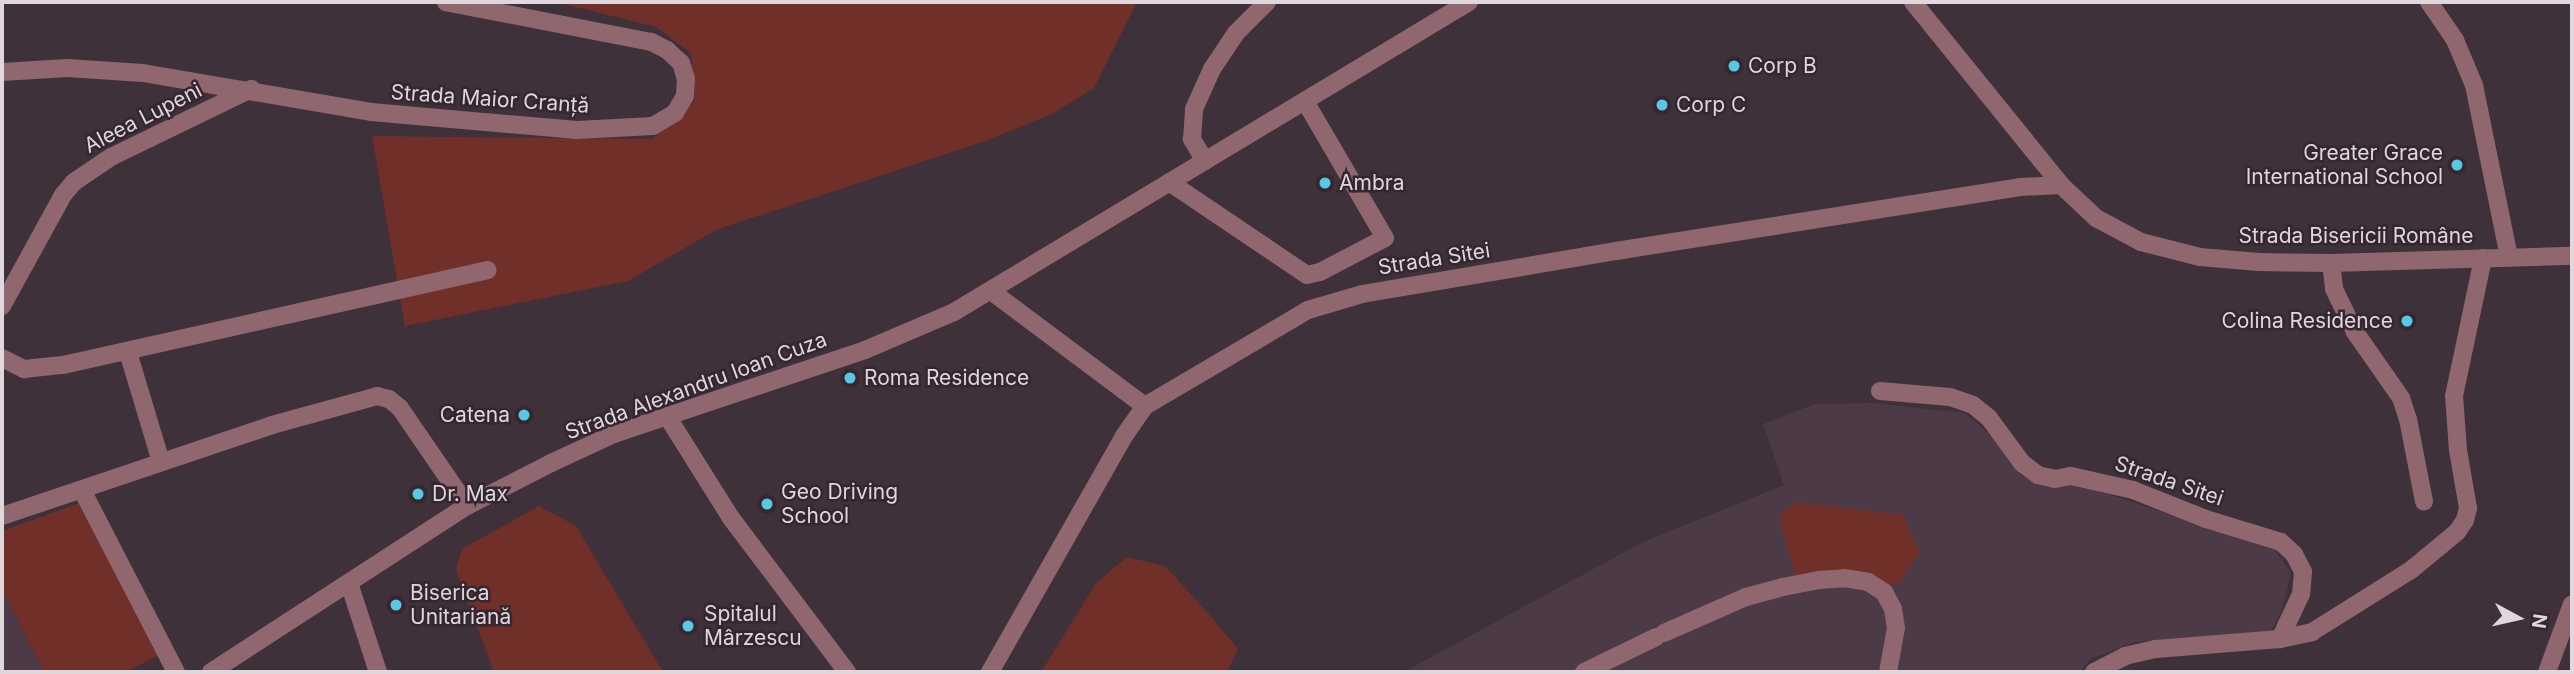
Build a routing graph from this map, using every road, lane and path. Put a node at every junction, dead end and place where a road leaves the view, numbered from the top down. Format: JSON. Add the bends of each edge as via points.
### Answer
{"nodes":[{"id":1,"x":446,"y":2,"type":"edge"},
{"id":2,"x":1267,"y":2,"type":"edge"},
{"id":3,"x":1469,"y":2,"type":"edge"},
{"id":4,"x":1913,"y":2,"type":"edge"},
{"id":5,"x":2429,"y":2,"type":"edge"},
{"id":6,"x":2,"y":72,"type":"edge"},
{"id":7,"x":251,"y":89,"type":"junction"},
{"id":8,"x":1305,"y":100,"type":"junction"},
{"id":9,"x":1205,"y":161,"type":"junction"},
{"id":10,"x":1169,"y":182,"type":"junction"},
{"id":11,"x":2061,"y":185,"type":"junction"},
{"id":12,"x":2572,"y":256,"type":"edge"},
{"id":13,"x":2509,"y":257,"type":"junction"},
{"id":14,"x":2483,"y":258,"type":"junction"},
{"id":15,"x":2331,"y":263,"type":"junction"},
{"id":16,"x":486,"y":270,"type":"dead end"},
{"id":17,"x":990,"y":291,"type":"junction"},
{"id":18,"x":2,"y":306,"type":"edge"},
{"id":19,"x":128,"y":352,"type":"junction"},
{"id":20,"x":2,"y":358,"type":"edge"},
{"id":21,"x":1880,"y":391,"type":"dead end"},
{"id":22,"x":1145,"y":406,"type":"junction"},
{"id":23,"x":667,"y":416,"type":"junction"},
{"id":24,"x":161,"y":462,"type":"junction"},
{"id":25,"x":82,"y":490,"type":"junction"},
{"id":26,"x":2424,"y":501,"type":"dead end"},
{"id":27,"x":467,"y":506,"type":"junction"},
{"id":28,"x":2,"y":516,"type":"edge"},
{"id":29,"x":349,"y":583,"type":"junction"},
{"id":30,"x":2572,"y":604,"type":"edge"},
{"id":31,"x":2280,"y":639,"type":"junction"},
{"id":32,"x":176,"y":672,"type":"edge"},
{"id":33,"x":211,"y":672,"type":"edge"},
{"id":34,"x":378,"y":672,"type":"edge"},
{"id":35,"x":847,"y":672,"type":"edge"},
{"id":36,"x":990,"y":672,"type":"edge"},
{"id":37,"x":1584,"y":672,"type":"edge"},
{"id":38,"x":1888,"y":672,"type":"edge"},
{"id":39,"x":2094,"y":672,"type":"edge"},
{"id":40,"x":2547,"y":672,"type":"edge"}],
"edges":[{"from":1,"to":7,"type":"street","name":"Strada Maior Cranță","via":[[651,42],[681,63],[685,96],[675,113],[653,126],[577,130],[371,112]]},
{"from":2,"to":9,"type":"street","via":[[1236,33],[1212,69],[1194,109],[1192,139]]},
{"from":3,"to":8,"type":"street","name":"Strada Alexandru Ioan Cuza"},
{"from":4,"to":11,"type":"street","name":"Strada Bisericii Române"},
{"from":5,"to":13,"type":"street","via":[[2455,40],[2474,85]]},
{"from":6,"to":7,"type":"street","name":"Strada Maior Cranță","via":[[67,68],[143,73]]},
{"from":7,"to":18,"type":"street","name":"Aleea Lupeni","via":[[111,157],[74,183]]},
{"from":8,"to":9,"type":"street","name":"Strada Alexandru Ioan Cuza"},
{"from":8,"to":10,"type":"street","via":[[1385,238],[1307,275]]},
{"from":9,"to":10,"type":"street","name":"Strada Alexandru Ioan Cuza"},
{"from":10,"to":17,"type":"street","name":"Strada Alexandru Ioan Cuza"},
{"from":11,"to":15,"type":"street","name":"Strada Bisericii Române","via":[[2118,232],[2174,252],[2225,260]]},
{"from":11,"to":22,"type":"street","name":"Strada Sitei","via":[[2020,187],[1362,293],[1283,322]]},
{"from":12,"to":13,"type":"street","name":"Strada Bisericii Române"},
{"from":13,"to":14,"type":"street","name":"Strada Bisericii Române"},
{"from":14,"to":15,"type":"street","name":"Strada Bisericii Române"},
{"from":14,"to":31,"type":"street","via":[[2454,396],[2466,483],[2465,520],[2412,570],[2328,624]]},
{"from":15,"to":26,"type":"street","via":[[2334,289],[2355,332],[2401,398]]},
{"from":16,"to":19,"type":"street"},
{"from":17,"to":22,"type":"street"},
{"from":17,"to":23,"type":"street","name":"Strada Alexandru Ioan Cuza","via":[[903,335]]},
{"from":19,"to":20,"type":"street","via":[[36,369]]},
{"from":19,"to":24,"type":"street"},
{"from":21,"to":31,"type":"street","name":"Strada Sitei","via":[[1951,397],[1973,405],[1989,418],[2022,463],[2038,475],[2071,476],[2133,490],[2281,542],[2303,572],[2301,594]]},
{"from":22,"to":36,"type":"street","name":"Strada Sitei"},
{"from":23,"to":27,"type":"street","name":"Strada Alexandru Ioan Cuza","via":[[601,440]]},
{"from":23,"to":35,"type":"street","via":[[731,518]]},
{"from":24,"to":25,"type":"street"},
{"from":24,"to":27,"type":"street","via":[[377,396],[400,408]]},
{"from":25,"to":28,"type":"street"},
{"from":25,"to":32,"type":"street"},
{"from":27,"to":29,"type":"street","name":"Strada Alexandru Ioan Cuza"},
{"from":29,"to":33,"type":"street","name":"Strada Alexandru Ioan Cuza"},
{"from":29,"to":34,"type":"street"},
{"from":30,"to":40,"type":"street"},
{"from":31,"to":39,"type":"street","via":[[2156,649],[2125,656]]},
{"from":37,"to":38,"type":"street","via":[[1746,597],[1844,578],[1868,582],[1884,592],[1894,609],[1896,628]]}]}
